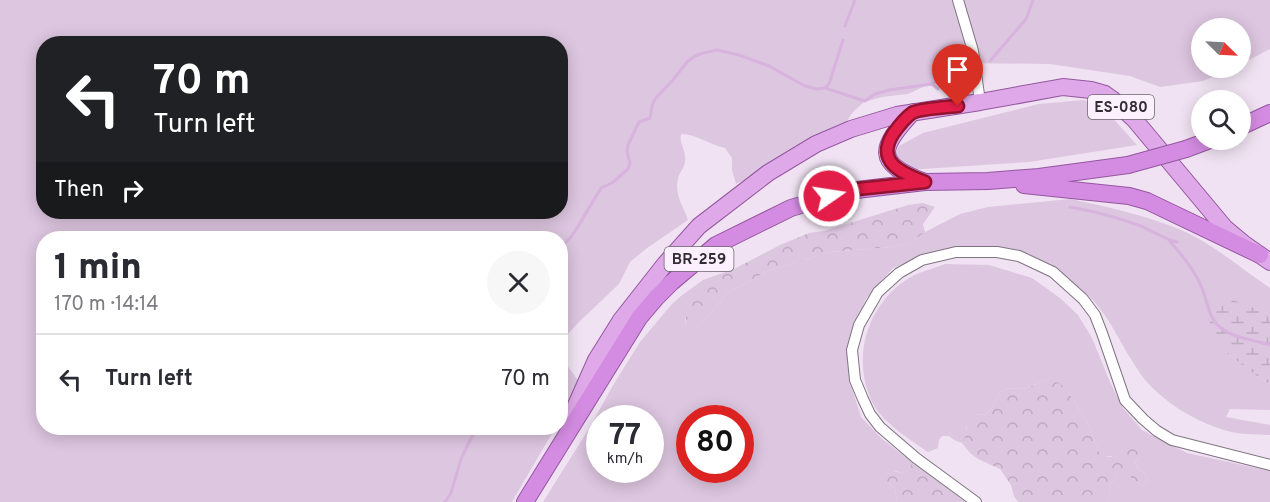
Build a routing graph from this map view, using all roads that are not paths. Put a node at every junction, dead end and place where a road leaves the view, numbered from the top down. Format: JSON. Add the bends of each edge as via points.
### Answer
{"nodes":[{"id":1,"x":958,"y":0,"type":"edge"},
{"id":2,"x":980,"y":102,"type":"junction"},
{"id":3,"x":913,"y":112,"type":"junction"},
{"id":4,"x":1270,"y":113,"type":"edge"},
{"id":5,"x":1251,"y":122,"type":"edge"},
{"id":6,"x":1191,"y":147,"type":"edge"},
{"id":7,"x":988,"y":181,"type":"junction"},
{"id":8,"x":925,"y":182,"type":"junction"},
{"id":9,"x":1265,"y":259,"type":"edge"},
{"id":10,"x":568,"y":423,"type":"edge"},
{"id":11,"x":568,"y":431,"type":"edge"},
{"id":12,"x":563,"y":435,"type":"edge"},
{"id":13,"x":566,"y":435,"type":"edge"},
{"id":14,"x":555,"y":452,"type":"junction"},
{"id":15,"x":1270,"y":465,"type":"edge"},
{"id":16,"x":525,"y":502,"type":"edge"},
{"id":17,"x":976,"y":502,"type":"edge"}],
"edges":[{"from":1,"to":2,"type":"street","via":[[973,51]]},
{"from":2,"to":3,"type":"main road","number":"ES-080"},
{"from":2,"to":9,"type":"main road","number":"ES-080","via":[[1063,87],[1105,94],[1134,119],[1225,228]]},
{"from":3,"to":8,"type":"main road","via":[[890,140],[887,156],[900,170]]},
{"from":3,"to":10,"type":"main road","via":[[882,118],[816,144],[768,173],[699,226],[621,320],[596,360]]},
{"from":4,"to":5,"type":"highway"},
{"from":6,"to":7,"type":"highway","number":"BR-259","bridge":true,"via":[[1128,165]]},
{"from":7,"to":8,"type":"highway","number":"BR-259"},
{"from":7,"to":9,"type":"highway","number":"ES-080","via":[[1147,201]]},
{"from":8,"to":11,"type":"highway","number":"BR-259","via":[[848,190],[791,208],[716,245],[672,282],[639,318]]},
{"from":12,"to":14,"type":"main road"},
{"from":13,"to":14,"type":"highway","number":"BR-259"},
{"from":14,"to":16,"type":"highway","number":"BR-259"},
{"from":15,"to":17,"type":"street","via":[[1172,440],[1143,419],[1125,400],[1095,315],[1053,272],[1019,256],[956,252],[922,260],[899,273],[878,292],[859,325],[852,350],[855,380],[880,427]]}]}
